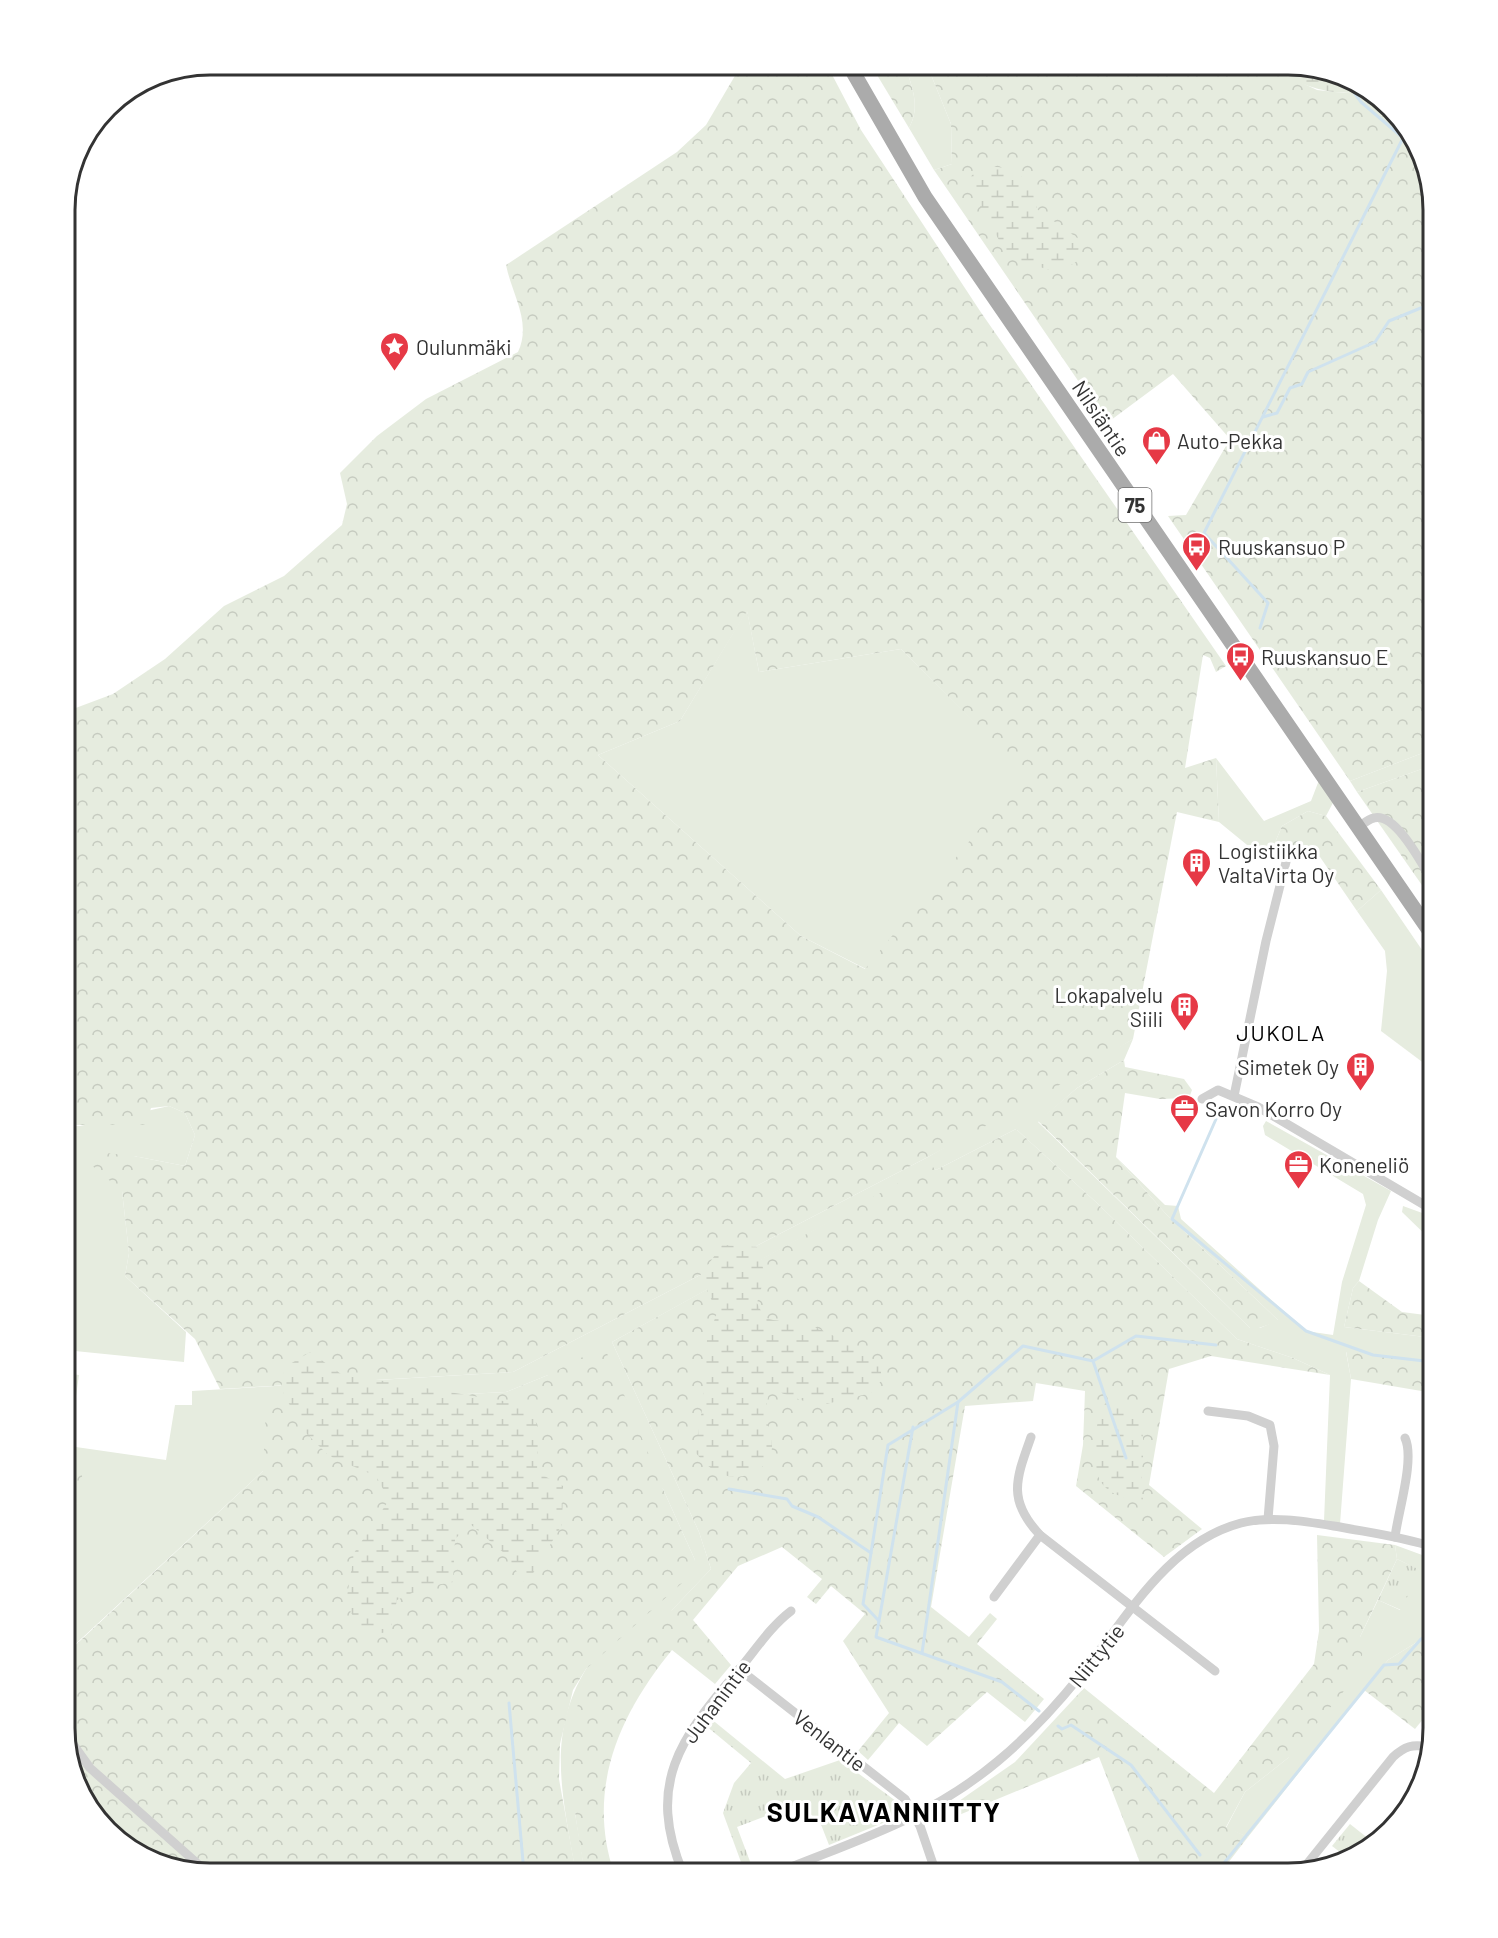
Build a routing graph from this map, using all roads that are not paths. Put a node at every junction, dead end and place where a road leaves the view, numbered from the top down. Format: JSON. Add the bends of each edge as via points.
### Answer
{"nodes":[{"id":1,"x":855,"y":75,"type":"edge"},
{"id":2,"x":1357,"y":828,"type":"junction"},
{"id":3,"x":1286,"y":861,"type":"dead end"},
{"id":4,"x":1423,"y":866,"type":"edge"},
{"id":5,"x":1423,"y":921,"type":"edge"},
{"id":6,"x":1234,"y":1095,"type":"junction"},
{"id":7,"x":1202,"y":1100,"type":"dead end"},
{"id":8,"x":1423,"y":1204,"type":"edge"},
{"id":9,"x":1208,"y":1411,"type":"dead end"},
{"id":10,"x":1031,"y":1437,"type":"dead end"},
{"id":11,"x":1405,"y":1438,"type":"dead end"},
{"id":12,"x":1268,"y":1519,"type":"junction"},
{"id":13,"x":1041,"y":1535,"type":"junction"},
{"id":14,"x":1395,"y":1537,"type":"junction"},
{"id":15,"x":1423,"y":1544,"type":"edge"},
{"id":16,"x":994,"y":1597,"type":"dead end"},
{"id":17,"x":1134,"y":1608,"type":"junction"},
{"id":18,"x":791,"y":1611,"type":"dead end"},
{"id":19,"x":739,"y":1669,"type":"junction"},
{"id":20,"x":1215,"y":1671,"type":"dead end"},
{"id":21,"x":1422,"y":1746,"type":"edge"},
{"id":22,"x":77,"y":1750,"type":"edge"},
{"id":23,"x":915,"y":1816,"type":"junction"},
{"id":24,"x":1309,"y":1861,"type":"edge"},
{"id":25,"x":196,"y":1862,"type":"edge"},
{"id":26,"x":678,"y":1863,"type":"edge"},
{"id":27,"x":804,"y":1863,"type":"edge"},
{"id":28,"x":932,"y":1863,"type":"edge"}],
"edges":[{"from":1,"to":2,"type":"main road","name":"Nilsiäntie","number":"75","via":[[925,197]]},
{"from":2,"to":4,"type":"street","via":[[1374,818],[1387,819],[1398,828]]},
{"from":2,"to":5,"type":"main road","name":"Nilsiäntie","number":"75"},
{"from":3,"to":6,"type":"street"},
{"from":6,"to":7,"type":"street","via":[[1218,1090]]},
{"from":6,"to":8,"type":"street"},
{"from":9,"to":12,"type":"street","via":[[1248,1416],[1270,1425],[1274,1446]]},
{"from":10,"to":13,"type":"street","via":[[1023,1459],[1017,1501],[1026,1520]]},
{"from":11,"to":14,"type":"street","via":[[1405,1485]]},
{"from":12,"to":14,"type":"street","name":"Niittytie"},
{"from":12,"to":17,"type":"street","name":"Niittytie","via":[[1241,1523],[1188,1550],[1162,1572]]},
{"from":13,"to":16,"type":"street"},
{"from":13,"to":17,"type":"street"},
{"from":14,"to":15,"type":"street","name":"Niittytie"},
{"from":17,"to":20,"type":"street"},
{"from":17,"to":23,"type":"street","name":"Niittytie","via":[[1029,1733],[960,1791]]},
{"from":18,"to":19,"type":"street","name":"Juhanintie","via":[[769,1631]]},
{"from":19,"to":23,"type":"street","name":"Venlantie","via":[[905,1799]]},
{"from":19,"to":26,"type":"street","name":"Juhanintie","via":[[701,1714],[673,1767],[667,1812]]},
{"from":21,"to":24,"type":"street","via":[[1404,1747],[1393,1757]]},
{"from":22,"to":25,"type":"street","via":[[90,1768]]},
{"from":23,"to":27,"type":"street","name":"Niittytie"},
{"from":23,"to":28,"type":"street","name":"Venlantie"}]}
